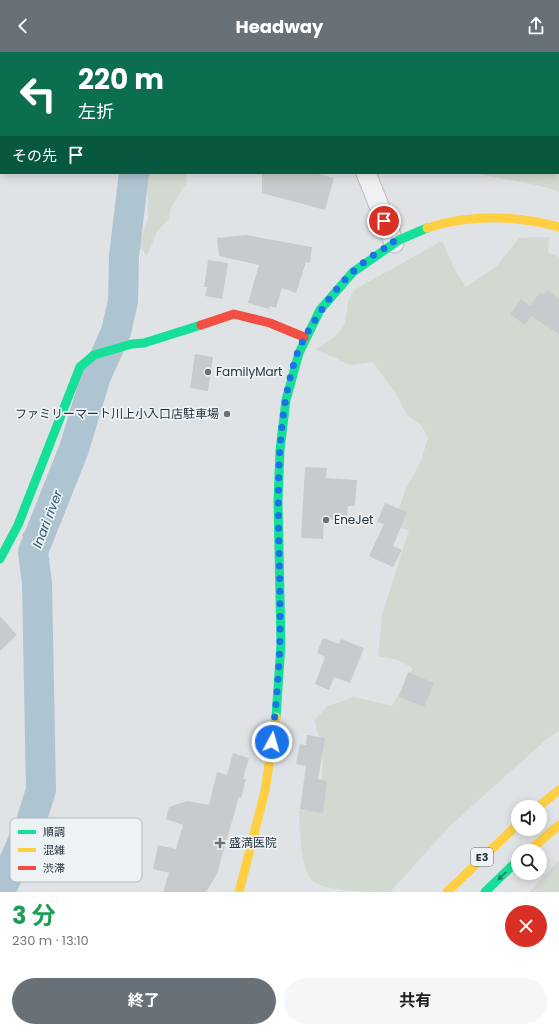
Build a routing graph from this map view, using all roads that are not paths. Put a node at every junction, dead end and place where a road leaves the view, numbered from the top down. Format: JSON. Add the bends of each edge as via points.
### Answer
{"nodes":[{"id":1,"x":366,"y":174,"type":"edge"},
{"id":2,"x":559,"y":227,"type":"edge"},
{"id":3,"x":394,"y":243,"type":"junction"},
{"id":4,"x":304,"y":337,"type":"junction"},
{"id":5,"x":0,"y":559,"type":"edge"},
{"id":6,"x":559,"y":790,"type":"edge"},
{"id":7,"x":547,"y":800,"type":"edge"},
{"id":8,"x":559,"y":825,"type":"edge"},
{"id":9,"x":511,"y":831,"type":"edge"},
{"id":10,"x":537,"y":844,"type":"edge"},
{"id":11,"x":511,"y":867,"type":"edge"},
{"id":12,"x":239,"y":892,"type":"edge"},
{"id":13,"x":447,"y":892,"type":"edge"},
{"id":14,"x":485,"y":892,"type":"edge"}],
"edges":[{"from":1,"to":3,"type":"street"},
{"from":2,"to":3,"type":"main road","via":[[512,217],[452,220],[412,233]]},
{"from":3,"to":4,"type":"main road","via":[[378,251],[333,292]]},
{"from":4,"to":5,"type":"main road","via":[[270,323],[234,314],[144,343],[94,355],[80,367],[18,525]]},
{"from":4,"to":12,"type":"main road","via":[[296,357],[283,419],[279,464],[281,654],[271,756]]},
{"from":6,"to":7,"type":"main road"},
{"from":8,"to":10,"type":"main road"},
{"from":9,"to":13,"type":"main road","number":"E3"},
{"from":11,"to":14,"type":"main road","number":"E3","one_way":true}]}
